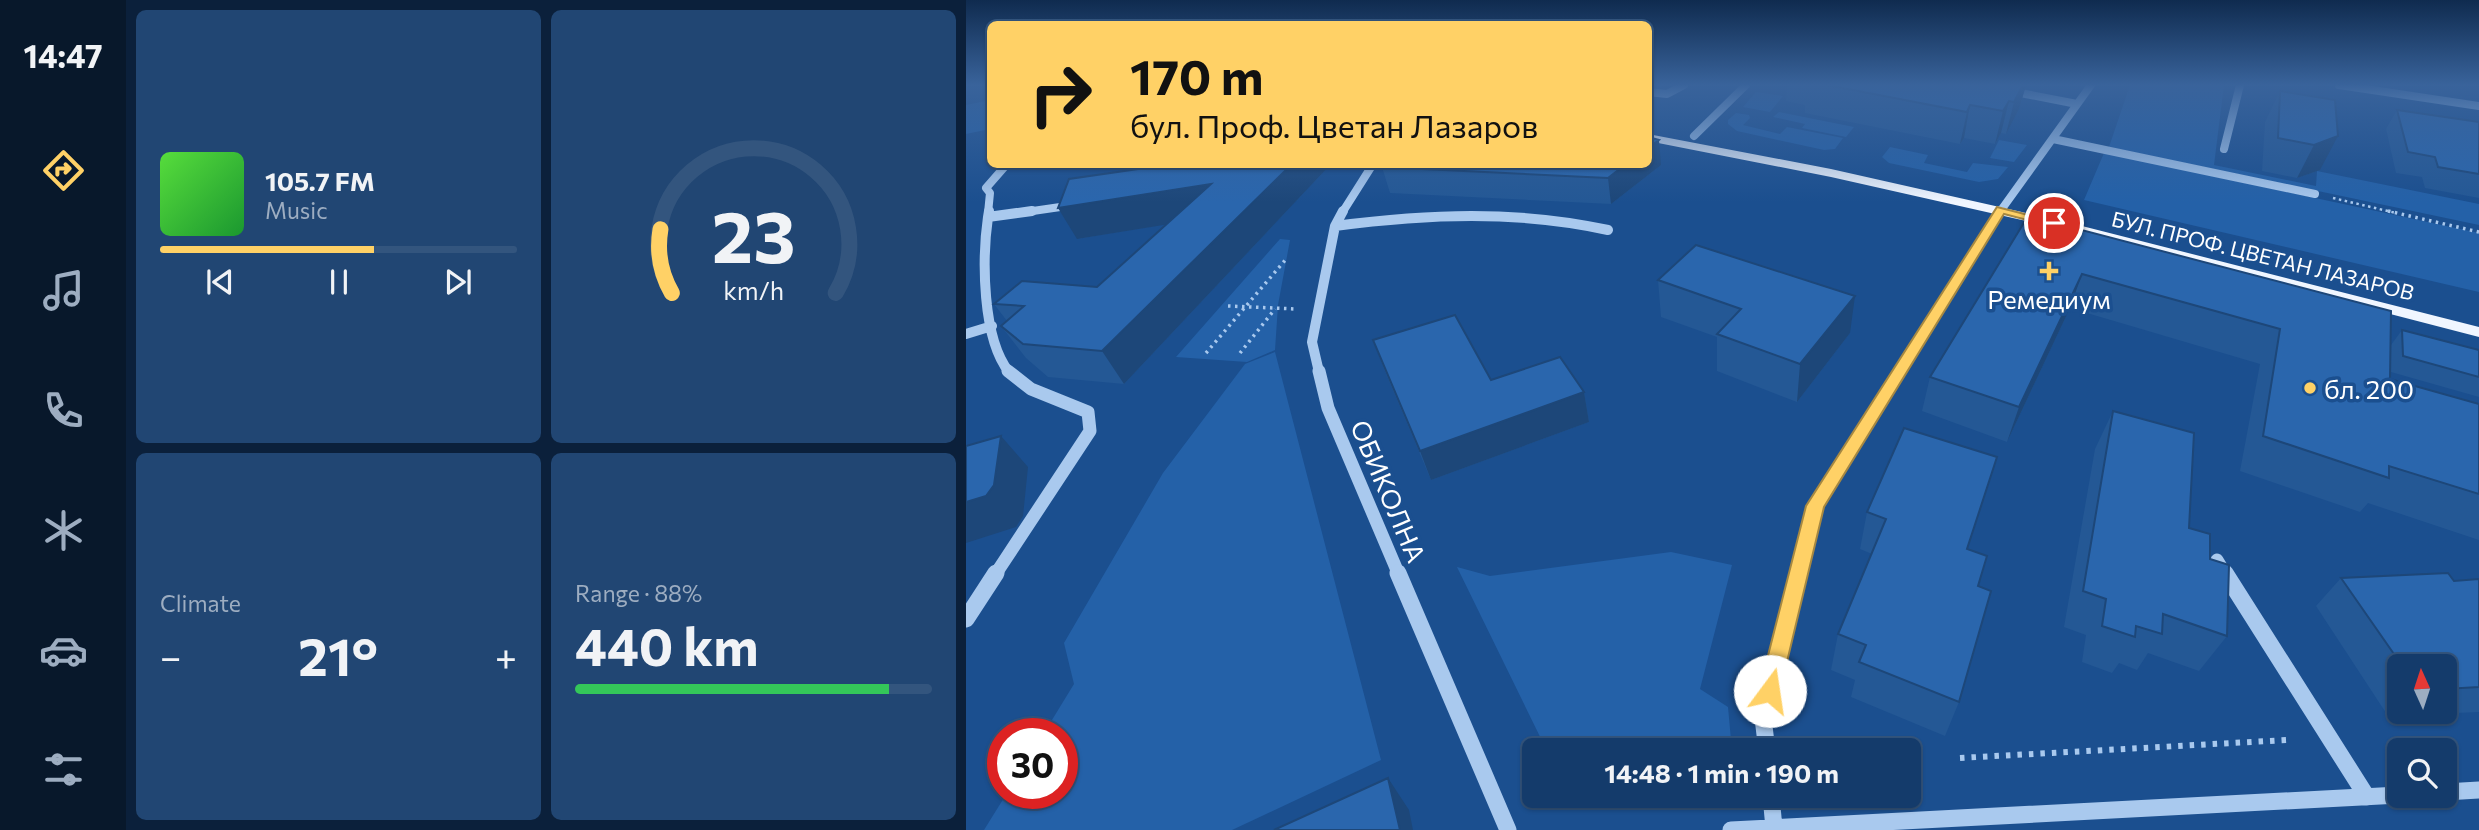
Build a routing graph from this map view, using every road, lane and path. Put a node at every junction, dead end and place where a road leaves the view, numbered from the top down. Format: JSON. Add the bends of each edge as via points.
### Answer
{"nodes":[{"id":1,"x":1707,"y":124,"type":"edge"},
{"id":2,"x":2063,"y":124,"type":"edge"},
{"id":3,"x":2230,"y":124,"type":"edge"},
{"id":4,"x":1652,"y":125,"type":"edge"},
{"id":5,"x":1694,"y":136,"type":"junction"},
{"id":6,"x":1652,"y":137,"type":"edge"},
{"id":7,"x":2053,"y":138,"type":"junction"},
{"id":8,"x":2224,"y":149,"type":"dead end"},
{"id":9,"x":1003,"y":168,"type":"edge"},
{"id":10,"x":1370,"y":168,"type":"edge"},
{"id":11,"x":1831,"y":173,"type":"junction"},
{"id":12,"x":2315,"y":194,"type":"joint"},
{"id":13,"x":1090,"y":203,"type":"edge"},
{"id":14,"x":2001,"y":210,"type":"junction"},
{"id":15,"x":988,"y":217,"type":"junction"},
{"id":16,"x":1335,"y":226,"type":"junction"},
{"id":17,"x":1608,"y":230,"type":"dead end"},
{"id":18,"x":2479,"y":232,"type":"edge"},
{"id":19,"x":1287,"y":258,"type":"dead end"},
{"id":20,"x":1228,"y":306,"type":"dead end"},
{"id":21,"x":1246,"y":307,"type":"junction"},
{"id":22,"x":1275,"y":308,"type":"junction"},
{"id":23,"x":1296,"y":309,"type":"dead end"},
{"id":24,"x":992,"y":326,"type":"junction"},
{"id":25,"x":2479,"y":332,"type":"edge"},
{"id":26,"x":966,"y":334,"type":"edge"},
{"id":27,"x":1240,"y":353,"type":"dead end"},
{"id":28,"x":1206,"y":354,"type":"dead end"},
{"id":29,"x":2217,"y":560,"type":"edge"},
{"id":30,"x":966,"y":619,"type":"edge"},
{"id":31,"x":1765,"y":738,"type":"edge"},
{"id":32,"x":2287,"y":740,"type":"dead end"},
{"id":33,"x":1960,"y":758,"type":"dead end"},
{"id":34,"x":2479,"y":790,"type":"edge"},
{"id":35,"x":2457,"y":791,"type":"edge"},
{"id":36,"x":2387,"y":796,"type":"edge"},
{"id":37,"x":2367,"y":797,"type":"junction"},
{"id":38,"x":1772,"y":808,"type":"edge"},
{"id":39,"x":1774,"y":828,"type":"junction"},
{"id":40,"x":1508,"y":830,"type":"edge"},
{"id":41,"x":1731,"y":830,"type":"edge"}],
"edges":[{"from":1,"to":5,"type":"street"},
{"from":2,"to":7,"type":"street"},
{"from":3,"to":8,"type":"street"},
{"from":4,"to":5,"type":"main road","name":"БУЛ. ПРОФ. ЦВЕТАН ЛАЗАРОВ"},
{"from":5,"to":11,"type":"main road","name":"БУЛ. ПРОФ. ЦВЕТАН ЛАЗАРОВ"},
{"from":6,"to":11,"type":"main road","name":"БУЛ. ПРОФ. ЦВЕТАН ЛАЗАРОВ"},
{"from":7,"to":12,"type":"street"},
{"from":7,"to":14,"type":"street"},
{"from":9,"to":15,"type":"street","via":[[985,188],[990,193]]},
{"from":10,"to":16,"type":"street","name":"ОБИКОЛНА"},
{"from":11,"to":14,"type":"main road","name":"БУЛ. ПРОФ. ЦВЕТАН ЛАЗАРОВ"},
{"from":12,"to":18,"type":"path"},
{"from":13,"to":15,"type":"street"},
{"from":14,"to":25,"type":"main road","name":"БУЛ. ПРОФ. ЦВЕТАН ЛАЗАРОВ"},
{"from":14,"to":31,"type":"street","via":[[1815,506],[1763,718]]},
{"from":15,"to":24,"type":"street","via":[[985,278]]},
{"from":16,"to":17,"type":"street","via":[[1510,214],[1565,219]]},
{"from":16,"to":40,"type":"street","name":"ОБИКОЛНА","via":[[1312,342],[1328,408]]},
{"from":19,"to":21,"type":"path"},
{"from":20,"to":21,"type":"path"},
{"from":21,"to":22,"type":"path"},
{"from":21,"to":28,"type":"path"},
{"from":22,"to":23,"type":"path"},
{"from":22,"to":27,"type":"path"},
{"from":24,"to":26,"type":"street"},
{"from":24,"to":30,"type":"street","via":[[996,351],[1013,377],[1088,412],[1090,431]]},
{"from":29,"to":37,"type":"street"},
{"from":32,"to":33,"type":"path"},
{"from":34,"to":35,"type":"street"},
{"from":36,"to":37,"type":"street"},
{"from":37,"to":39,"type":"street"},
{"from":38,"to":39,"type":"street"},
{"from":39,"to":41,"type":"street"}]}
